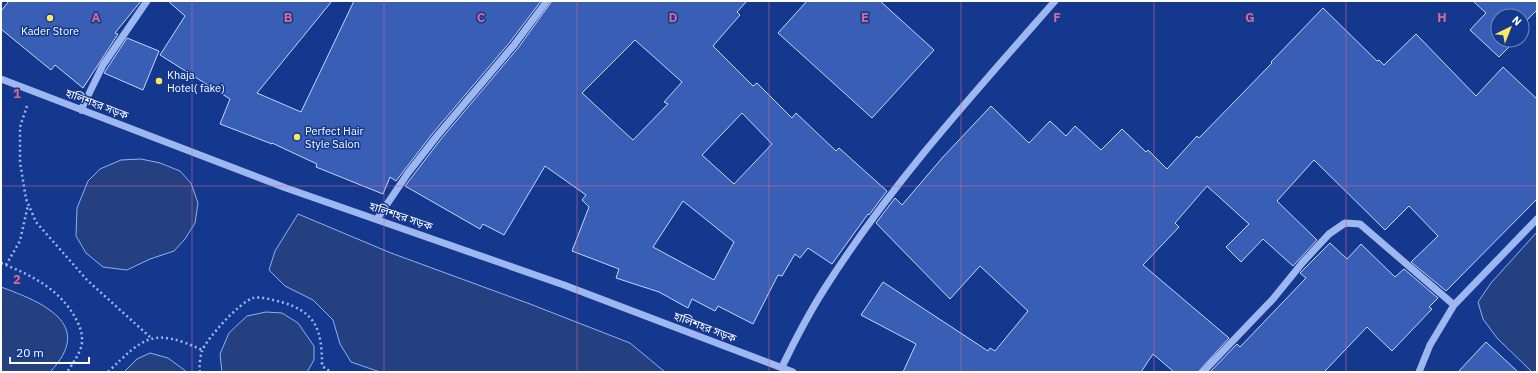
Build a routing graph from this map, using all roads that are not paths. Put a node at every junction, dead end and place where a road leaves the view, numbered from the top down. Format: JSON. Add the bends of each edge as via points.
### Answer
{"nodes":[{"id":1,"x":147,"y":1,"type":"edge"},
{"id":2,"x":547,"y":1,"type":"edge"},
{"id":3,"x":1055,"y":1,"type":"edge"},
{"id":4,"x":1,"y":79,"type":"edge"},
{"id":5,"x":81,"y":110,"type":"junction"},
{"id":6,"x":378,"y":219,"type":"junction"},
{"id":7,"x":1537,"y":219,"type":"edge"},
{"id":8,"x":1454,"y":305,"type":"junction"},
{"id":9,"x":782,"y":367,"type":"junction"},
{"id":10,"x":793,"y":372,"type":"edge"},
{"id":11,"x":1203,"y":372,"type":"edge"},
{"id":12,"x":1419,"y":372,"type":"edge"}],
"edges":[{"from":1,"to":5,"type":"street","via":[[103,65]]},
{"from":2,"to":6,"type":"street","via":[[408,173]]},
{"from":3,"to":9,"type":"street","via":[[969,99],[878,213],[825,288]]},
{"from":4,"to":5,"type":"street","name":"হালিশহর সড়ক"},
{"from":5,"to":6,"type":"street","name":"হালিশহর সড়ক","via":[[286,188]]},
{"from":6,"to":9,"type":"street","name":"হালিশহর সড়ক","via":[[564,284]]},
{"from":7,"to":8,"type":"street"},
{"from":8,"to":11,"type":"street","via":[[1360,224],[1345,223],[1329,234],[1273,299]]},
{"from":8,"to":12,"type":"street","via":[[1430,344]]},
{"from":9,"to":10,"type":"street","name":"হালিশহর সড়ক"}]}
